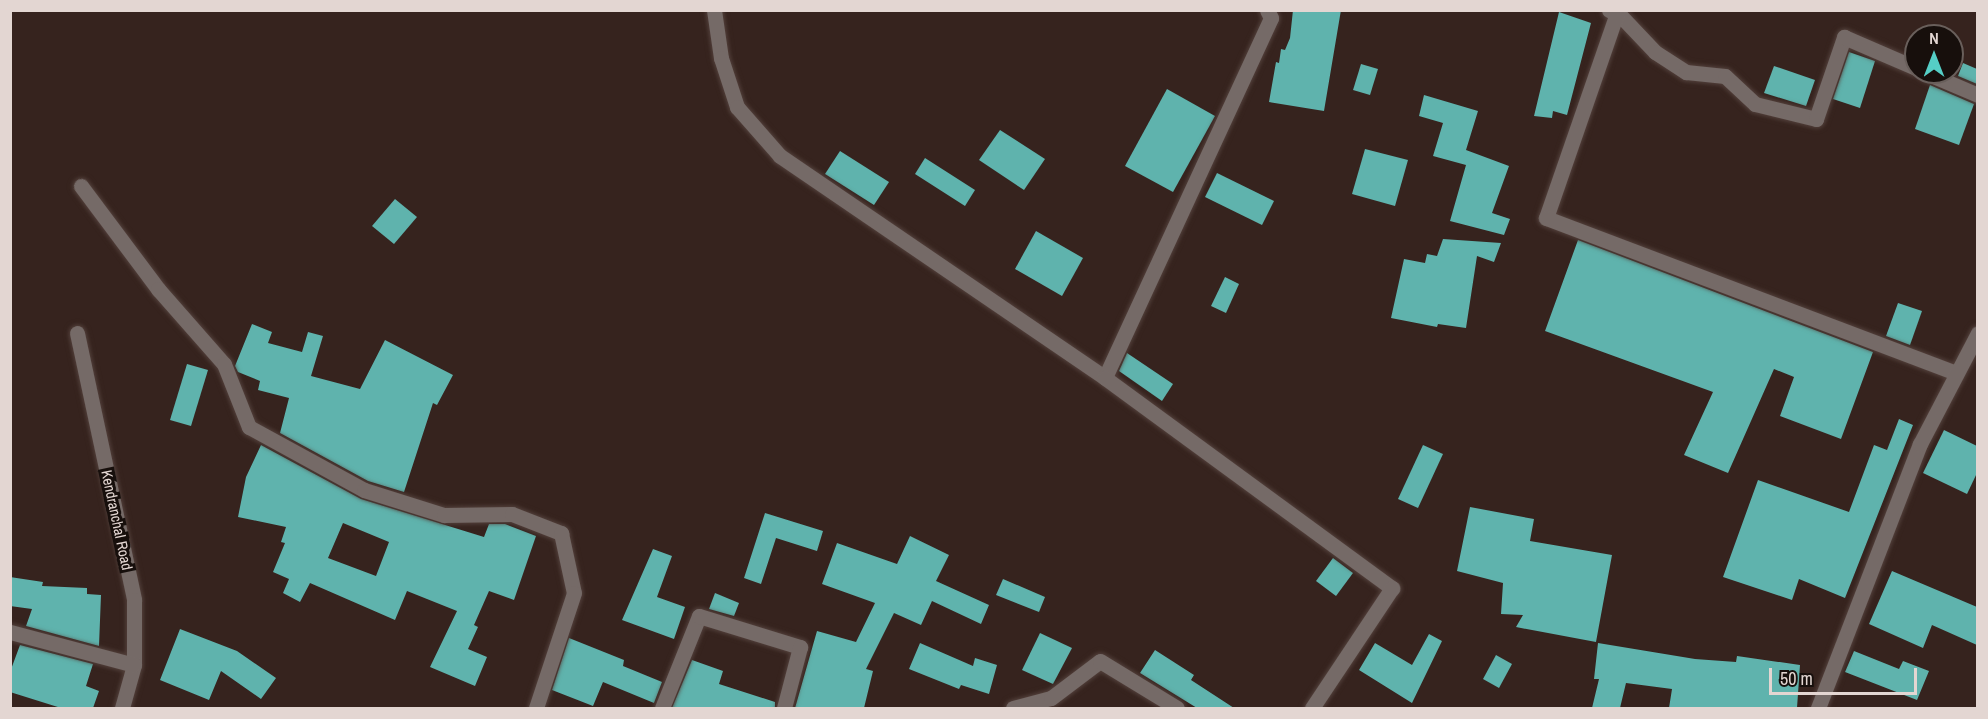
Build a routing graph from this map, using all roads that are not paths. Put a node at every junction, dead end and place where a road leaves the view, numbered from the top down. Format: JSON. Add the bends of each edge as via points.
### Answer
{"nodes":[{"id":1,"x":714,"y":10,"type":"edge"},
{"id":2,"x":1267,"y":10,"type":"edge"},
{"id":3,"x":1615,"y":11,"type":"edge"},
{"id":4,"x":1904,"y":63,"type":"edge"},
{"id":5,"x":1952,"y":84,"type":"edge"},
{"id":6,"x":1977,"y":95,"type":"edge"},
{"id":7,"x":81,"y":186,"type":"dead end"},
{"id":8,"x":77,"y":333,"type":"dead end"},
{"id":9,"x":1977,"y":333,"type":"edge"},
{"id":10,"x":1956,"y":373,"type":"junction"},
{"id":11,"x":1105,"y":378,"type":"junction"},
{"id":12,"x":10,"y":632,"type":"edge"},
{"id":13,"x":134,"y":664,"type":"junction"},
{"id":14,"x":122,"y":708,"type":"edge"},
{"id":15,"x":536,"y":708,"type":"edge"},
{"id":16,"x":662,"y":708,"type":"edge"},
{"id":17,"x":784,"y":708,"type":"edge"},
{"id":18,"x":1013,"y":708,"type":"edge"},
{"id":19,"x":1177,"y":708,"type":"edge"},
{"id":20,"x":1312,"y":708,"type":"edge"},
{"id":21,"x":1818,"y":708,"type":"edge"}],
"edges":[{"from":1,"to":11,"type":"street","via":[[720,58],[737,106],[780,156]]},
{"from":2,"to":11,"type":"street","via":[[1270,18]]},
{"from":3,"to":4,"type":"street","via":[[1655,52],[1686,72],[1725,76],[1755,104],[1816,119],[1844,37]]},
{"from":3,"to":10,"type":"street","via":[[1546,218]]},
{"from":5,"to":6,"type":"street"},
{"from":7,"to":15,"type":"street","via":[[158,290],[224,364],[249,427],[364,490],[444,515],[512,514],[561,533],[574,592]]},
{"from":8,"to":13,"type":"street","name":"Kendranchal Road","via":[[135,600]]},
{"from":9,"to":10,"type":"street"},
{"from":10,"to":21,"type":"street","via":[[1920,444]]},
{"from":11,"to":20,"type":"street","via":[[1392,588]]},
{"from":12,"to":13,"type":"street"},
{"from":13,"to":14,"type":"street","name":"Kendranchal Road"},
{"from":16,"to":17,"type":"street","via":[[699,616],[800,647]]},
{"from":18,"to":19,"type":"street","via":[[1051,698],[1100,661]]}]}
